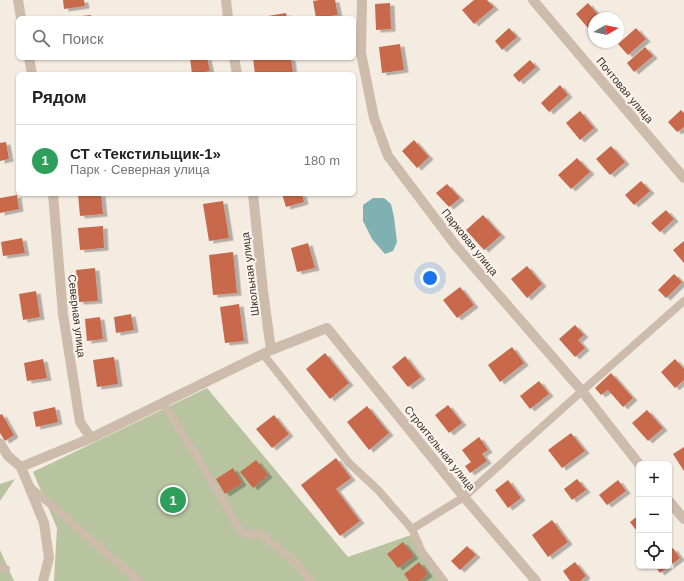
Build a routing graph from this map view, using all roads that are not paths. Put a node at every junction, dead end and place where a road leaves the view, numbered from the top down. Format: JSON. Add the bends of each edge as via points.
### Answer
{"nodes":[{"id":1,"x":18,"y":0,"type":"edge"},
{"id":2,"x":226,"y":0,"type":"edge"},
{"id":3,"x":362,"y":0,"type":"edge"},
{"id":4,"x":533,"y":0,"type":"edge"},
{"id":5,"x":21,"y":16,"type":"edge"},
{"id":6,"x":228,"y":16,"type":"edge"},
{"id":7,"x":29,"y":60,"type":"edge"},
{"id":8,"x":234,"y":60,"type":"edge"},
{"id":9,"x":32,"y":72,"type":"edge"},
{"id":10,"x":237,"y":72,"type":"edge"},
{"id":11,"x":684,"y":178,"type":"edge"},
{"id":12,"x":53,"y":196,"type":"edge"},
{"id":13,"x":253,"y":196,"type":"edge"},
{"id":14,"x":684,"y":301,"type":"edge"},
{"id":15,"x":267,"y":352,"type":"junction"},
{"id":16,"x":582,"y":391,"type":"junction"},
{"id":17,"x":163,"y":403,"type":"junction"},
{"id":18,"x":91,"y":438,"type":"junction"},
{"id":19,"x":0,"y":443,"type":"edge"},
{"id":20,"x":637,"y":461,"type":"edge"},
{"id":21,"x":21,"y":467,"type":"junction"},
{"id":22,"x":29,"y":485,"type":"junction"},
{"id":23,"x":464,"y":497,"type":"junction"},
{"id":24,"x":672,"y":505,"type":"edge"},
{"id":25,"x":684,"y":519,"type":"edge"},
{"id":26,"x":412,"y":529,"type":"junction"},
{"id":27,"x":44,"y":581,"type":"edge"},
{"id":28,"x":139,"y":581,"type":"edge"},
{"id":29,"x":311,"y":581,"type":"edge"},
{"id":30,"x":444,"y":581,"type":"edge"},
{"id":31,"x":536,"y":581,"type":"edge"}],
"edges":[{"from":1,"to":5,"type":"street"},
{"from":2,"to":6,"type":"street"},
{"from":3,"to":16,"type":"street","name":"Парковая улица","via":[[361,53],[374,118],[388,156],[456,246]]},
{"from":4,"to":11,"type":"street","name":"Почтовая улица"},
{"from":7,"to":9,"type":"street"},
{"from":8,"to":10,"type":"street"},
{"from":12,"to":18,"type":"street","name":"Северная улица","via":[[63,314],[80,422]]},
{"from":13,"to":15,"type":"street","name":"Школьная улица"},
{"from":14,"to":16,"type":"lane"},
{"from":15,"to":17,"type":"street"},
{"from":15,"to":23,"type":"street","name":"Строительная улица","via":[[327,328]]},
{"from":15,"to":26,"type":"lane","via":[[349,463],[378,490]]},
{"from":16,"to":20,"type":"street","name":"Парковая улица"},
{"from":16,"to":23,"type":"lane"},
{"from":17,"to":18,"type":"street"},
{"from":17,"to":29,"type":"lane","via":[[242,533],[262,536],[297,564]]},
{"from":18,"to":21,"type":"street"},
{"from":19,"to":21,"type":"street","via":[[8,456]]},
{"from":21,"to":22,"type":"street"},
{"from":22,"to":27,"type":"street","via":[[44,523],[49,558]]},
{"from":22,"to":28,"type":"lane"},
{"from":23,"to":26,"type":"lane"},
{"from":23,"to":31,"type":"street","name":"Строительная улица"},
{"from":24,"to":25,"type":"street"},
{"from":26,"to":30,"type":"lane","via":[[422,552]]}]}
